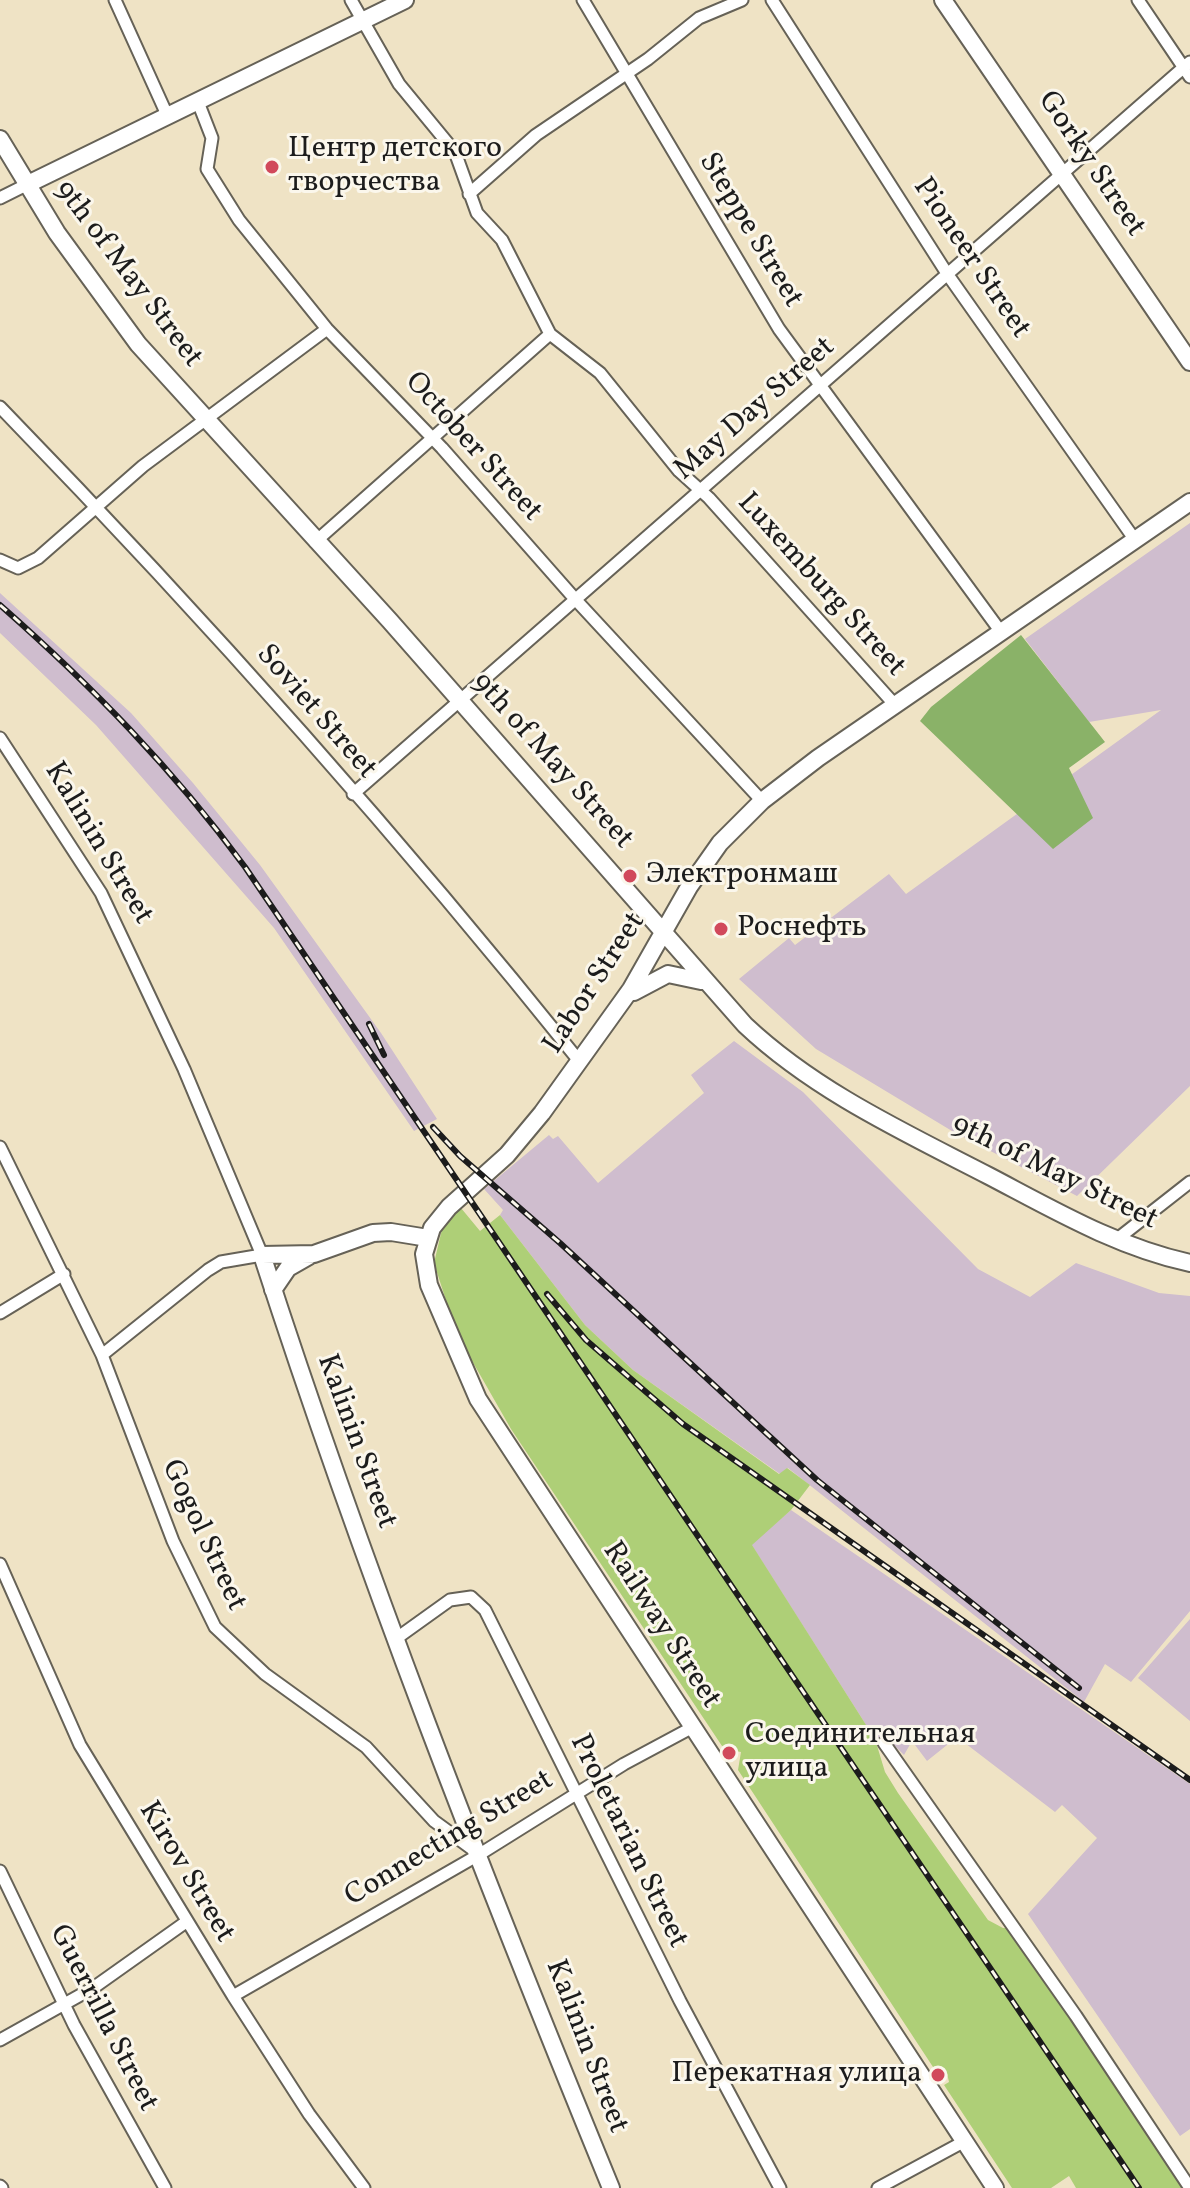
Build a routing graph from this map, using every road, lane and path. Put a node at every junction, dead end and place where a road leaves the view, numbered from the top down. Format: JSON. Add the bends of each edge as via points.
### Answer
{"nodes":[{"id":1,"x":115,"y":0,"type":"edge"},
{"id":2,"x":351,"y":0,"type":"edge"},
{"id":3,"x":405,"y":0,"type":"edge"},
{"id":4,"x":583,"y":0,"type":"edge"},
{"id":5,"x":742,"y":0,"type":"edge"},
{"id":6,"x":772,"y":0,"type":"edge"},
{"id":7,"x":943,"y":0,"type":"edge"},
{"id":8,"x":1138,"y":0,"type":"edge"},
{"id":9,"x":362,"y":22,"type":"junction"},
{"id":10,"x":1188,"y":69,"type":"edge"},
{"id":11,"x":626,"y":73,"type":"junction"},
{"id":12,"x":198,"y":102,"type":"junction"},
{"id":13,"x":168,"y":117,"type":"junction"},
{"id":14,"x":0,"y":139,"type":"edge"},
{"id":15,"x":1064,"y":173,"type":"junction"},
{"id":16,"x":26,"y":185,"type":"junction"},
{"id":17,"x":469,"y":194,"type":"junction"},
{"id":18,"x":0,"y":198,"type":"edge"},
{"id":19,"x":948,"y":275,"type":"junction"},
{"id":20,"x":327,"y":329,"type":"junction"},
{"id":21,"x":550,"y":334,"type":"junction"},
{"id":22,"x":1190,"y":362,"type":"edge"},
{"id":23,"x":821,"y":385,"type":"junction"},
{"id":24,"x":0,"y":407,"type":"edge"},
{"id":25,"x":207,"y":421,"type":"junction"},
{"id":26,"x":431,"y":438,"type":"junction"},
{"id":27,"x":701,"y":492,"type":"junction"},
{"id":28,"x":1190,"y":502,"type":"edge"},
{"id":29,"x":97,"y":506,"type":"junction"},
{"id":30,"x":1135,"y":540,"type":"junction"},
{"id":31,"x":315,"y":542,"type":"junction"},
{"id":32,"x":0,"y":560,"type":"edge"},
{"id":33,"x":575,"y":599,"type":"junction"},
{"id":34,"x":1001,"y":632,"type":"junction"},
{"id":35,"x":460,"y":702,"type":"junction"},
{"id":36,"x":895,"y":705,"type":"junction"},
{"id":37,"x":0,"y":738,"type":"edge"},
{"id":38,"x":353,"y":794,"type":"junction"},
{"id":39,"x":762,"y":801,"type":"junction"},
{"id":40,"x":663,"y":936,"type":"junction"},
{"id":41,"x":703,"y":982,"type":"junction"},
{"id":42,"x":623,"y":1001,"type":"junction"},
{"id":43,"x":580,"y":1062,"type":"junction"},
{"id":44,"x":0,"y":1147,"type":"edge"},
{"id":45,"x":1190,"y":1182,"type":"edge"},
{"id":46,"x":428,"y":1238,"type":"junction"},
{"id":47,"x":1116,"y":1240,"type":"junction"},
{"id":48,"x":314,"y":1254,"type":"junction"},
{"id":49,"x":262,"y":1255,"type":"junction"},
{"id":50,"x":1190,"y":1263,"type":"edge"},
{"id":51,"x":64,"y":1274,"type":"junction"},
{"id":52,"x":273,"y":1290,"type":"junction"},
{"id":53,"x":0,"y":1313,"type":"edge"},
{"id":54,"x":102,"y":1355,"type":"junction"},
{"id":55,"x":0,"y":1564,"type":"edge"},
{"id":56,"x":397,"y":1638,"type":"junction"},
{"id":57,"x":693,"y":1727,"type":"junction"},
{"id":58,"x":884,"y":1743,"type":"dead end"},
{"id":59,"x":577,"y":1793,"type":"junction"},
{"id":60,"x":480,"y":1854,"type":"junction"},
{"id":61,"x":0,"y":1871,"type":"edge"},
{"id":62,"x":186,"y":1922,"type":"junction"},
{"id":63,"x":233,"y":1996,"type":"junction"},
{"id":64,"x":64,"y":2004,"type":"junction"},
{"id":65,"x":0,"y":2040,"type":"edge"},
{"id":66,"x":965,"y":2141,"type":"junction"},
{"id":67,"x":165,"y":2188,"type":"edge"},
{"id":68,"x":364,"y":2188,"type":"edge"},
{"id":69,"x":611,"y":2188,"type":"edge"},
{"id":70,"x":780,"y":2188,"type":"edge"},
{"id":71,"x":878,"y":2188,"type":"edge"},
{"id":72,"x":995,"y":2188,"type":"edge"},
{"id":73,"x":1190,"y":2188,"type":"edge"}],
"edges":[{"from":1,"to":13,"type":"street"},
{"from":2,"to":9,"type":"street","name":"Luxemburg Street"},
{"from":3,"to":9,"type":"street"},
{"from":4,"to":11,"type":"street","name":"Steppe Street"},
{"from":5,"to":11,"type":"street","via":[[699,18]]},
{"from":6,"to":19,"type":"street","name":"Pioneer Street"},
{"from":7,"to":15,"type":"street","name":"Gorky Street"},
{"from":8,"to":10,"type":"street"},
{"from":9,"to":12,"type":"street"},
{"from":9,"to":17,"type":"street","name":"Luxemburg Street","via":[[412,102],[455,152]]},
{"from":10,"to":15,"type":"street","name":"May Day Street"},
{"from":11,"to":17,"type":"street","via":[[536,135]]},
{"from":11,"to":23,"type":"street","name":"Steppe Street","via":[[757,294]]},
{"from":12,"to":13,"type":"street"},
{"from":12,"to":20,"type":"street","name":"October Street","via":[[212,138],[206,160],[212,179]]},
{"from":13,"to":16,"type":"street"},
{"from":14,"to":16,"type":"street","name":"9th of May Street"},
{"from":15,"to":19,"type":"street","name":"May Day Street"},
{"from":15,"to":22,"type":"street","name":"Gorky Street"},
{"from":16,"to":18,"type":"street"},
{"from":16,"to":25,"type":"street","name":"9th of May Street","via":[[116,316]]},
{"from":17,"to":21,"type":"street","name":"Luxemburg Street","via":[[477,213],[502,240]]},
{"from":19,"to":23,"type":"street","name":"May Day Street"},
{"from":19,"to":30,"type":"street","name":"Pioneer Street"},
{"from":20,"to":25,"type":"street"},
{"from":20,"to":26,"type":"street","name":"October Street"},
{"from":21,"to":26,"type":"street"},
{"from":21,"to":27,"type":"street","name":"Luxemburg Street","via":[[600,373]]},
{"from":23,"to":27,"type":"street","name":"May Day Street"},
{"from":23,"to":34,"type":"street","name":"Steppe Street"},
{"from":24,"to":29,"type":"street","name":"Soviet Street"},
{"from":25,"to":29,"type":"street"},
{"from":25,"to":31,"type":"street","name":"9th of May Street"},
{"from":26,"to":31,"type":"street"},
{"from":26,"to":33,"type":"street","name":"October Street"},
{"from":27,"to":33,"type":"street","name":"May Day Street"},
{"from":27,"to":36,"type":"street","name":"Luxemburg Street"},
{"from":28,"to":30,"type":"street","name":"Labor Street"},
{"from":29,"to":32,"type":"street","via":[[25,566],[13,568]]},
{"from":29,"to":38,"type":"street","name":"Soviet Street"},
{"from":30,"to":34,"type":"street","name":"Labor Street"},
{"from":31,"to":35,"type":"street","name":"9th of May Street"},
{"from":33,"to":35,"type":"street","name":"May Day Street"},
{"from":33,"to":39,"type":"street","name":"October Street"},
{"from":34,"to":36,"type":"street","name":"Labor Street"},
{"from":35,"to":38,"type":"street","name":"May Day Street"},
{"from":35,"to":40,"type":"street","name":"9th of May Street"},
{"from":36,"to":39,"type":"street","name":"Labor Street"},
{"from":37,"to":49,"type":"street","name":"Kalinin Street","via":[[101,893],[184,1069]]},
{"from":38,"to":43,"type":"street","name":"Soviet Street"},
{"from":39,"to":40,"type":"street","name":"Labor Street","via":[[706,860]]},
{"from":40,"to":41,"type":"street","name":"9th of May Street"},
{"from":40,"to":42,"type":"street","name":"Labor Street"},
{"from":41,"to":42,"type":"street","via":[[668,974]]},
{"from":41,"to":47,"type":"street","name":"9th of May Street","via":[[800,1071],[939,1150]]},
{"from":42,"to":43,"type":"street","name":"Labor Street"},
{"from":43,"to":46,"type":"street","name":"Labor Street","via":[[524,1136],[439,1217]]},
{"from":44,"to":51,"type":"street","name":"Gogol Street"},
{"from":45,"to":47,"type":"street"},
{"from":46,"to":48,"type":"street","via":[[373,1233]]},
{"from":46,"to":57,"type":"street","name":"Railway Street","via":[[424,1254],[429,1285],[478,1399]]},
{"from":47,"to":50,"type":"street","name":"9th of May Street"},
{"from":48,"to":49,"type":"street"},
{"from":48,"to":52,"type":"street","via":[[288,1268]]},
{"from":49,"to":52,"type":"street","name":"Kalinin Street"},
{"from":49,"to":54,"type":"street","via":[[221,1262],[208,1270]]},
{"from":51,"to":53,"type":"street"},
{"from":51,"to":54,"type":"street","name":"Gogol Street"},
{"from":52,"to":56,"type":"street","name":"Kalinin Street"},
{"from":54,"to":60,"type":"street","name":"Gogol Street","via":[[173,1541],[215,1627],[265,1674],[366,1747],[434,1821]]},
{"from":55,"to":62,"type":"street","name":"Kirov Street","via":[[80,1745]]},
{"from":56,"to":59,"type":"street","name":"Proletarian Street","via":[[450,1600],[465,1596],[478,1602]]},
{"from":56,"to":60,"type":"street","name":"Kalinin Street"},
{"from":57,"to":59,"type":"street","name":"Connecting Street"},
{"from":57,"to":66,"type":"street","name":"Railway Street"},
{"from":58,"to":73,"type":"street"},
{"from":59,"to":60,"type":"street","name":"Connecting Street"},
{"from":59,"to":70,"type":"street","name":"Proletarian Street"},
{"from":60,"to":63,"type":"street","name":"Connecting Street"},
{"from":60,"to":69,"type":"street","name":"Kalinin Street"},
{"from":61,"to":64,"type":"street","name":"Guerrilla Street"},
{"from":62,"to":63,"type":"street","name":"Kirov Street"},
{"from":62,"to":64,"type":"street"},
{"from":63,"to":68,"type":"street","name":"Kirov Street"},
{"from":64,"to":65,"type":"street"},
{"from":64,"to":67,"type":"street","name":"Guerrilla Street"},
{"from":66,"to":71,"type":"street"},
{"from":66,"to":72,"type":"street","name":"Railway Street"}]}
